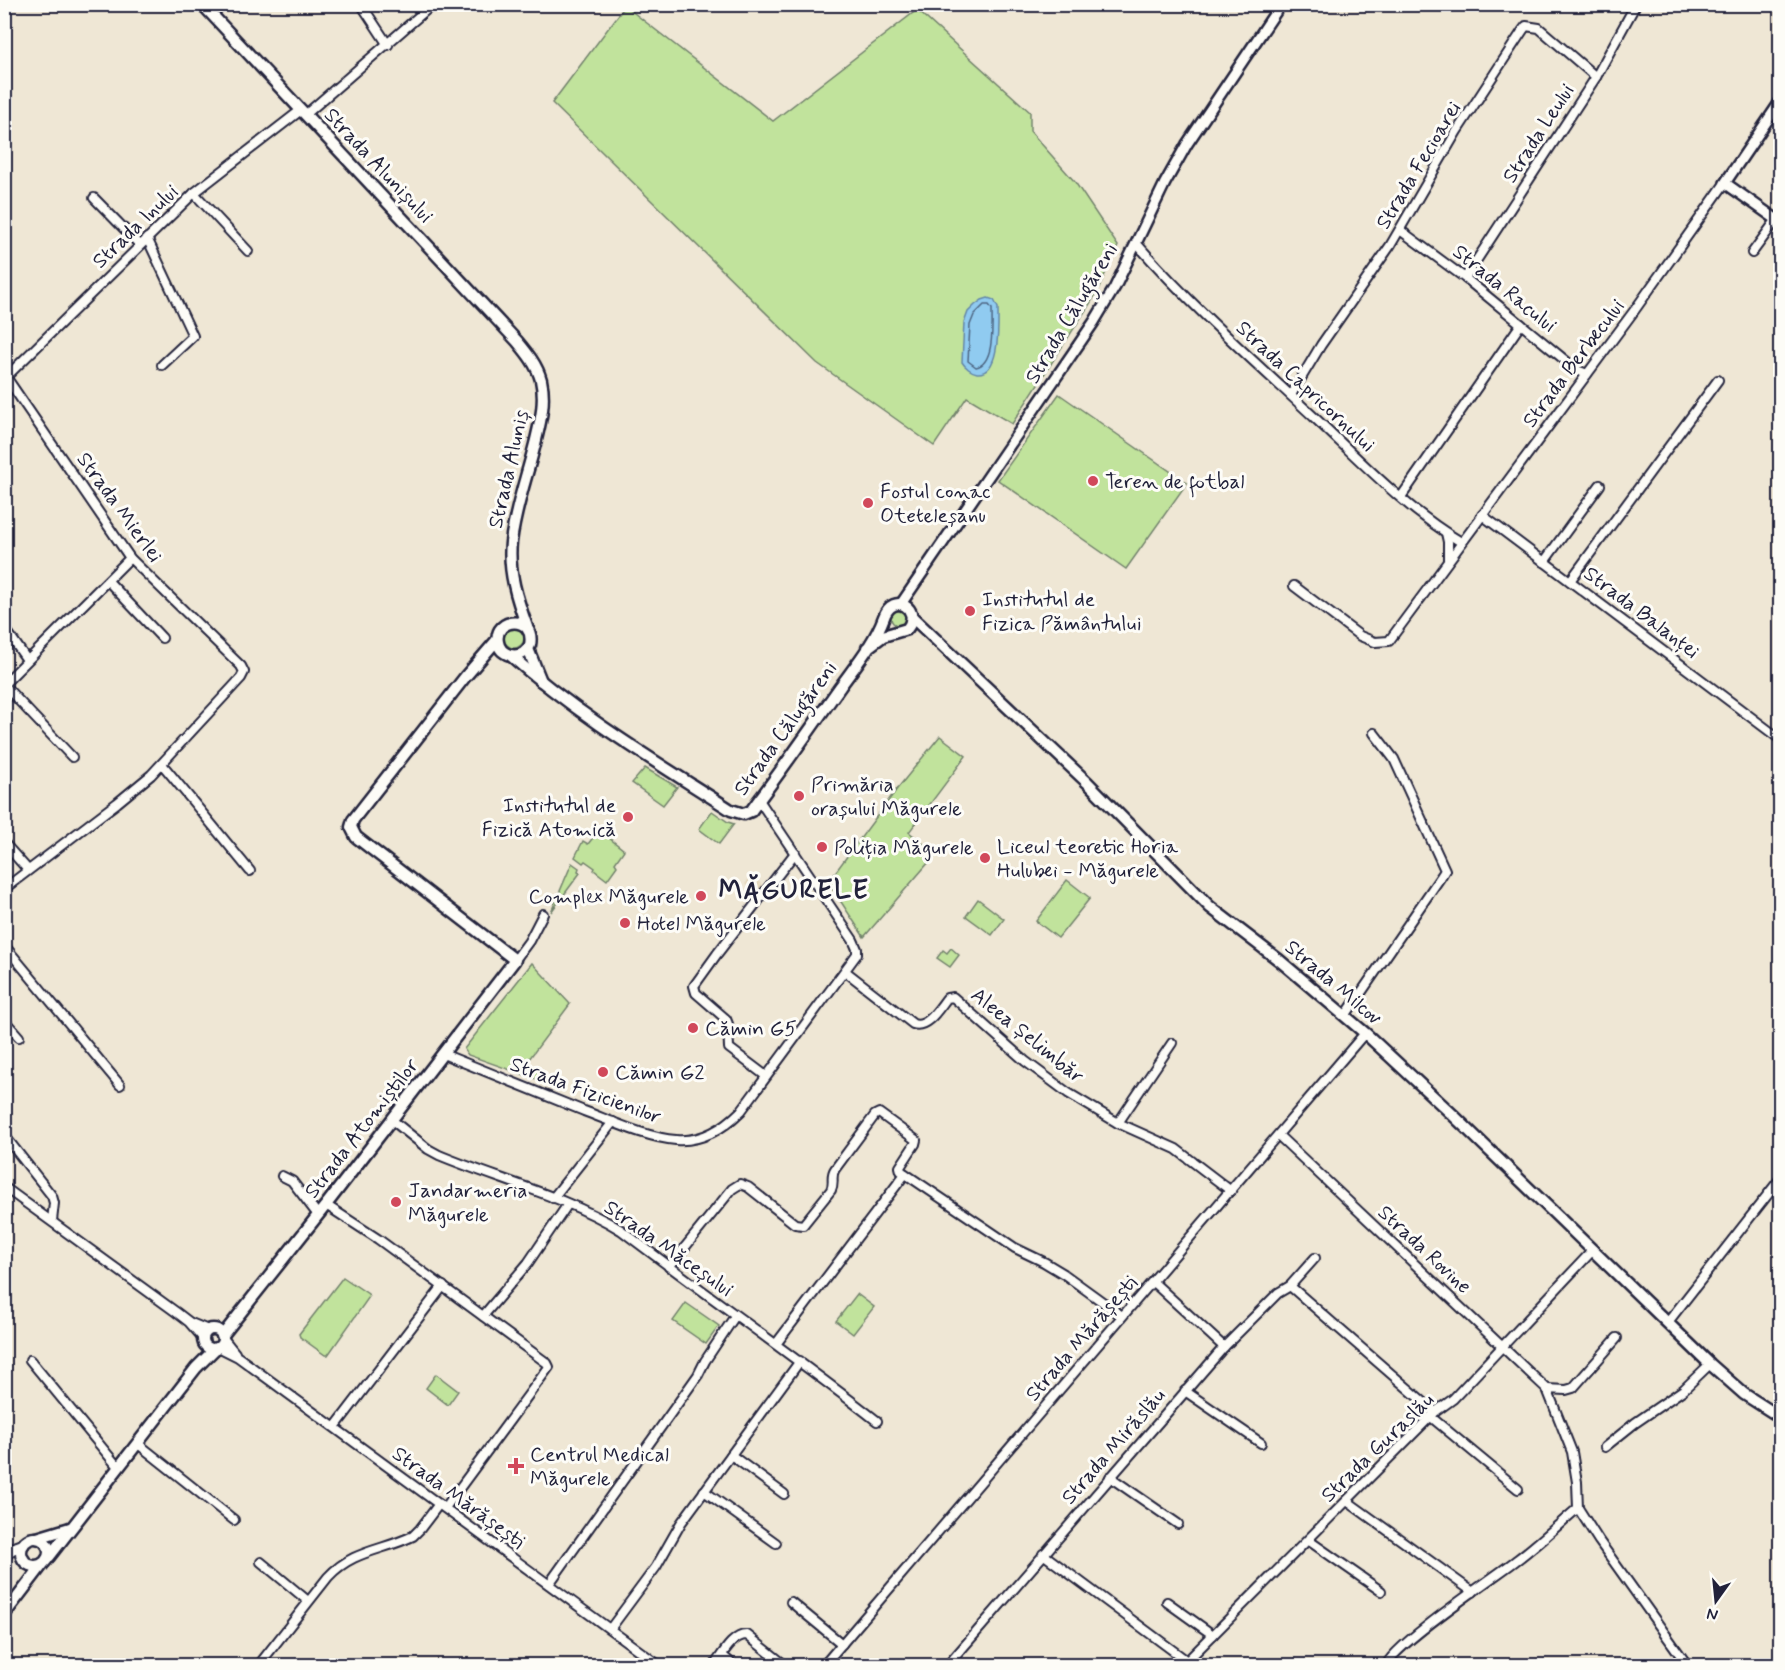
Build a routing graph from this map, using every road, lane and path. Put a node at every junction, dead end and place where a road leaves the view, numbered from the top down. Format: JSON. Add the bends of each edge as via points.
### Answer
{"nodes":[{"id":1,"x":202,"y":4,"type":"edge"},
{"id":2,"x":361,"y":4,"type":"edge"},
{"id":3,"x":433,"y":4,"type":"edge"},
{"id":4,"x":1281,"y":4,"type":"edge"},
{"id":5,"x":1636,"y":4,"type":"edge"},
{"id":6,"x":388,"y":45,"type":"junction"},
{"id":7,"x":1596,"y":78,"type":"junction"},
{"id":8,"x":1780,"y":102,"type":"edge"},
{"id":9,"x":303,"y":113,"type":"junction"},
{"id":10,"x":1725,"y":183,"type":"junction"},
{"id":11,"x":194,"y":193,"type":"junction"},
{"id":12,"x":94,"y":198,"type":"dead end"},
{"id":13,"x":1779,"y":221,"type":"edge"},
{"id":14,"x":1400,"y":230,"type":"junction"},
{"id":15,"x":147,"y":238,"type":"junction"},
{"id":16,"x":1137,"y":244,"type":"junction"},
{"id":17,"x":140,"y":245,"type":"junction"},
{"id":18,"x":248,"y":251,"type":"dead end"},
{"id":19,"x":1752,"y":253,"type":"dead end"},
{"id":20,"x":1465,"y":278,"type":"junction"},
{"id":21,"x":1521,"y":324,"type":"junction"},
{"id":22,"x":527,"y":353,"type":"joint"},
{"id":23,"x":162,"y":365,"type":"dead end"},
{"id":24,"x":1587,"y":374,"type":"junction"},
{"id":25,"x":5,"y":378,"type":"edge"},
{"id":26,"x":1718,"y":380,"type":"dead end"},
{"id":27,"x":1291,"y":395,"type":"junction"},
{"id":28,"x":1600,"y":485,"type":"dead end"},
{"id":29,"x":1401,"y":497,"type":"junction"},
{"id":30,"x":1482,"y":515,"type":"junction"},
{"id":31,"x":1446,"y":533,"type":"junction"},
{"id":32,"x":1461,"y":542,"type":"junction"},
{"id":33,"x":130,"y":558,"type":"junction"},
{"id":34,"x":1448,"y":561,"type":"junction"},
{"id":35,"x":1545,"y":562,"type":"junction"},
{"id":36,"x":108,"y":581,"type":"junction"},
{"id":37,"x":1570,"y":581,"type":"junction"},
{"id":38,"x":1294,"y":586,"type":"dead end"},
{"id":39,"x":516,"y":596,"type":"junction"},
{"id":40,"x":901,"y":604,"type":"junction"},
{"id":41,"x":884,"y":617,"type":"junction"},
{"id":42,"x":912,"y":617,"type":"junction"},
{"id":43,"x":504,"y":625,"type":"junction"},
{"id":44,"x":4,"y":627,"type":"edge"},
{"id":45,"x":526,"y":627,"type":"junction"},
{"id":46,"x":907,"y":629,"type":"junction"},
{"id":47,"x":894,"y":632,"type":"junction"},
{"id":48,"x":929,"y":634,"type":"junction"},
{"id":49,"x":162,"y":638,"type":"dead end"},
{"id":50,"x":503,"y":648,"type":"junction"},
{"id":51,"x":867,"y":648,"type":"junction"},
{"id":52,"x":528,"y":649,"type":"junction"},
{"id":53,"x":27,"y":660,"type":"junction"},
{"id":54,"x":4,"y":684,"type":"edge"},
{"id":55,"x":543,"y":684,"type":"junction"},
{"id":56,"x":1374,"y":732,"type":"dead end"},
{"id":57,"x":1780,"y":739,"type":"edge"},
{"id":58,"x":72,"y":757,"type":"dead end"},
{"id":59,"x":162,"y":764,"type":"junction"},
{"id":60,"x":759,"y":800,"type":"junction"},
{"id":61,"x":4,"y":843,"type":"edge"},
{"id":62,"x":795,"y":853,"type":"junction"},
{"id":63,"x":28,"y":870,"type":"junction"},
{"id":64,"x":250,"y":871,"type":"dead end"},
{"id":65,"x":4,"y":889,"type":"edge"},
{"id":66,"x":543,"y":914,"type":"dead end"},
{"id":67,"x":4,"y":945,"type":"edge"},
{"id":68,"x":515,"y":960,"type":"junction"},
{"id":69,"x":844,"y":971,"type":"junction"},
{"id":70,"x":1345,"y":1016,"type":"junction"},
{"id":71,"x":4,"y":1020,"type":"edge"},
{"id":72,"x":1365,"y":1033,"type":"junction"},
{"id":73,"x":19,"y":1037,"type":"dead end"},
{"id":74,"x":1172,"y":1043,"type":"dead end"},
{"id":75,"x":442,"y":1054,"type":"junction"},
{"id":76,"x":766,"y":1076,"type":"junction"},
{"id":77,"x":120,"y":1085,"type":"dead end"},
{"id":78,"x":392,"y":1120,"type":"junction"},
{"id":79,"x":614,"y":1122,"type":"junction"},
{"id":80,"x":1118,"y":1122,"type":"junction"},
{"id":81,"x":4,"y":1135,"type":"edge"},
{"id":82,"x":1278,"y":1135,"type":"junction"},
{"id":83,"x":905,"y":1174,"type":"junction"},
{"id":84,"x":282,"y":1176,"type":"dead end"},
{"id":85,"x":1780,"y":1179,"type":"edge"},
{"id":86,"x":4,"y":1187,"type":"edge"},
{"id":87,"x":1231,"y":1191,"type":"junction"},
{"id":88,"x":553,"y":1198,"type":"junction"},
{"id":89,"x":568,"y":1204,"type":"junction"},
{"id":90,"x":326,"y":1205,"type":"junction"},
{"id":91,"x":318,"y":1215,"type":"junction"},
{"id":92,"x":52,"y":1221,"type":"junction"},
{"id":93,"x":1593,"y":1250,"type":"junction"},
{"id":94,"x":1316,"y":1258,"type":"dead end"},
{"id":95,"x":669,"y":1267,"type":"junction"},
{"id":96,"x":1153,"y":1282,"type":"junction"},
{"id":97,"x":444,"y":1286,"type":"junction"},
{"id":98,"x":1290,"y":1286,"type":"junction"},
{"id":99,"x":483,"y":1316,"type":"junction"},
{"id":100,"x":735,"y":1316,"type":"junction"},
{"id":101,"x":1122,"y":1316,"type":"junction"},
{"id":102,"x":1668,"y":1322,"type":"junction"},
{"id":103,"x":214,"y":1338,"type":"junction"},
{"id":104,"x":1617,"y":1338,"type":"dead end"},
{"id":105,"x":776,"y":1344,"type":"junction"},
{"id":106,"x":1224,"y":1347,"type":"junction"},
{"id":107,"x":1503,"y":1347,"type":"junction"},
{"id":108,"x":30,"y":1360,"type":"dead end"},
{"id":109,"x":800,"y":1361,"type":"junction"},
{"id":110,"x":1710,"y":1364,"type":"junction"},
{"id":111,"x":1547,"y":1389,"type":"junction"},
{"id":112,"x":1185,"y":1391,"type":"junction"},
{"id":113,"x":1433,"y":1414,"type":"junction"},
{"id":114,"x":1780,"y":1417,"type":"edge"},
{"id":115,"x":877,"y":1421,"type":"dead end"},
{"id":116,"x":335,"y":1427,"type":"junction"},
{"id":117,"x":137,"y":1443,"type":"junction"},
{"id":118,"x":1261,"y":1443,"type":"dead end"},
{"id":119,"x":1605,"y":1447,"type":"dead end"},
{"id":120,"x":731,"y":1455,"type":"junction"},
{"id":121,"x":118,"y":1467,"type":"junction"},
{"id":122,"x":1110,"y":1477,"type":"junction"},
{"id":123,"x":1518,"y":1489,"type":"dead end"},
{"id":124,"x":704,"y":1491,"type":"junction"},
{"id":125,"x":784,"y":1494,"type":"dead end"},
{"id":126,"x":1347,"y":1501,"type":"junction"},
{"id":127,"x":442,"y":1506,"type":"junction"},
{"id":128,"x":1578,"y":1508,"type":"junction"},
{"id":129,"x":234,"y":1520,"type":"dead end"},
{"id":130,"x":1178,"y":1524,"type":"dead end"},
{"id":131,"x":70,"y":1527,"type":"junction"},
{"id":132,"x":37,"y":1538,"type":"junction"},
{"id":133,"x":1308,"y":1540,"type":"junction"},
{"id":134,"x":776,"y":1543,"type":"dead end"},
{"id":135,"x":22,"y":1550,"type":"junction"},
{"id":136,"x":1043,"y":1554,"type":"junction"},
{"id":137,"x":4,"y":1555,"type":"edge"},
{"id":138,"x":46,"y":1560,"type":"junction"},
{"id":139,"x":261,"y":1562,"type":"dead end"},
{"id":140,"x":29,"y":1564,"type":"junction"},
{"id":141,"x":29,"y":1583,"type":"junction"},
{"id":142,"x":549,"y":1584,"type":"junction"},
{"id":143,"x":1381,"y":1591,"type":"dead end"},
{"id":144,"x":1473,"y":1592,"type":"junction"},
{"id":145,"x":308,"y":1601,"type":"junction"},
{"id":146,"x":791,"y":1602,"type":"dead end"},
{"id":147,"x":1167,"y":1602,"type":"dead end"},
{"id":148,"x":4,"y":1615,"type":"edge"},
{"id":149,"x":610,"y":1629,"type":"junction"},
{"id":150,"x":1213,"y":1635,"type":"junction"},
{"id":151,"x":842,"y":1644,"type":"junction"},
{"id":152,"x":722,"y":1655,"type":"junction"},
{"id":153,"x":1184,"y":1663,"type":"edge"},
{"id":154,"x":1387,"y":1663,"type":"edge"},
{"id":155,"x":258,"y":1665,"type":"edge"},
{"id":156,"x":660,"y":1665,"type":"edge"},
{"id":157,"x":714,"y":1665,"type":"edge"},
{"id":158,"x":734,"y":1665,"type":"edge"},
{"id":159,"x":786,"y":1665,"type":"edge"},
{"id":160,"x":823,"y":1665,"type":"edge"},
{"id":161,"x":947,"y":1665,"type":"edge"},
{"id":162,"x":1380,"y":1665,"type":"edge"},
{"id":163,"x":1688,"y":1665,"type":"edge"}],
"edges":[{"from":1,"to":9,"type":"main road","name":"Strada Alunișului"},
{"from":2,"to":6,"type":"street"},
{"from":3,"to":6,"type":"street","name":"Strada Inului"},
{"from":4,"to":16,"type":"street","name":"Strada Călugăreni","via":[[1186,144]]},
{"from":5,"to":7,"type":"street","name":"Strada Leului"},
{"from":6,"to":9,"type":"street","name":"Strada Inului"},
{"from":7,"to":14,"type":"street","name":"Strada Fecioarei","via":[[1539,28],[1527,26],[1457,131]]},
{"from":7,"to":20,"type":"street","name":"Strada Leului"},
{"from":8,"to":10,"type":"street","name":"Strada Berbecului"},
{"from":9,"to":11,"type":"street","name":"Strada Inului"},
{"from":9,"to":22,"type":"main road","name":"Strada Alunișului"},
{"from":10,"to":13,"type":"street"},
{"from":10,"to":24,"type":"street","name":"Strada Berbecului"},
{"from":11,"to":15,"type":"street","name":"Strada Inului"},
{"from":11,"to":18,"type":"street"},
{"from":12,"to":17,"type":"street"},
{"from":13,"to":19,"type":"street"},
{"from":14,"to":20,"type":"street","name":"Strada Racului"},
{"from":14,"to":27,"type":"street","name":"Strada Fecioarei"},
{"from":15,"to":17,"type":"street","name":"Strada Inului"},
{"from":15,"to":23,"type":"street","via":[[193,336]]},
{"from":16,"to":27,"type":"street","name":"Strada Capricornului","via":[[1186,298]]},
{"from":16,"to":40,"type":"street","name":"Strada Călugăreni","via":[[1094,322]]},
{"from":17,"to":25,"type":"street","name":"Strada Inului"},
{"from":20,"to":21,"type":"street","name":"Strada Racului"},
{"from":21,"to":24,"type":"street","name":"Strada Racului"},
{"from":21,"to":29,"type":"street"},
{"from":22,"to":39,"type":"main road","name":"Strada Aluniș","via":[[538,373],[543,401],[511,542]]},
{"from":24,"to":30,"type":"street","name":"Strada Berbecului"},
{"from":25,"to":33,"type":"street","name":"Strada Mierlei"},
{"from":26,"to":37,"type":"street"},
{"from":27,"to":29,"type":"street","name":"Strada Capricornului"},
{"from":28,"to":35,"type":"street"},
{"from":29,"to":31,"type":"street","name":"Strada Capricornului"},
{"from":30,"to":32,"type":"street","name":"Strada Berbecului"},
{"from":30,"to":35,"type":"street","name":"Strada Balanței"},
{"from":31,"to":32,"type":"street","name":"Strada Capricornului"},
{"from":31,"to":34,"type":"street"},
{"from":32,"to":34,"type":"street","name":"Strada Berbecului"},
{"from":33,"to":36,"type":"street"},
{"from":33,"to":59,"type":"street","name":"Strada Mierlei","via":[[244,672]]},
{"from":34,"to":38,"type":"street","name":"Strada Berbecului","via":[[1389,641],[1375,642],[1360,636]]},
{"from":35,"to":37,"type":"street","name":"Strada Balanței"},
{"from":36,"to":49,"type":"street"},
{"from":36,"to":53,"type":"street"},
{"from":37,"to":57,"type":"street","name":"Strada Balanței"},
{"from":39,"to":43,"type":"main road"},
{"from":39,"to":45,"type":"main road","name":"Strada Aluniș"},
{"from":40,"to":41,"type":"main road","via":[[891,605]]},
{"from":40,"to":42,"type":"main road"},
{"from":41,"to":47,"type":"main road"},
{"from":41,"to":51,"type":"main road","name":"Strada Călugăreni"},
{"from":42,"to":46,"type":"main road"},
{"from":42,"to":48,"type":"main road","name":"Strada Milcov"},
{"from":43,"to":45,"type":"main road","via":[[514,622]]},
{"from":43,"to":50,"type":"main road","via":[[498,633]]},
{"from":44,"to":53,"type":"street"},
{"from":45,"to":52,"type":"main road","via":[[531,640]]},
{"from":46,"to":47,"type":"main road"},
{"from":46,"to":48,"type":"main road"},
{"from":47,"to":51,"type":"main road","name":"Strada Călugăreni"},
{"from":48,"to":70,"type":"main road","name":"Strada Milcov","via":[[1097,791],[1214,911]]},
{"from":50,"to":52,"type":"main road","via":[[520,655]]},
{"from":50,"to":55,"type":"main road"},
{"from":50,"to":68,"type":"main road","via":[[484,653],[351,827],[356,837]]},
{"from":51,"to":60,"type":"main road","name":"Strada Călugăreni"},
{"from":52,"to":55,"type":"main road"},
{"from":53,"to":54,"type":"street"},
{"from":54,"to":58,"type":"street"},
{"from":55,"to":60,"type":"main road","name":"Strada Călugăreni","via":[[731,810],[741,814],[751,811]]},
{"from":56,"to":70,"type":"street","via":[[1394,759],[1445,870]]},
{"from":59,"to":63,"type":"street"},
{"from":59,"to":64,"type":"street"},
{"from":60,"to":62,"type":"street","name":"Strada Fizicienilor"},
{"from":61,"to":63,"type":"street"},
{"from":62,"to":69,"type":"street","name":"Strada Fizicienilor","via":[[856,944],[857,954]]},
{"from":62,"to":76,"type":"street","via":[[694,986],[696,993],[726,1019],[729,1048]]},
{"from":63,"to":65,"type":"street"},
{"from":66,"to":68,"type":"street","name":"Strada Atomiștilor"},
{"from":67,"to":77,"type":"street"},
{"from":68,"to":75,"type":"main road","name":"Strada Atomiștilor"},
{"from":69,"to":76,"type":"street","name":"Strada Fizicienilor"},
{"from":69,"to":80,"type":"street","name":"Aleea Șelimbăr","via":[[918,1026],[927,1022],[947,998],[953,997],[1040,1073]]},
{"from":70,"to":72,"type":"main road","name":"Strada Milcov"},
{"from":71,"to":73,"type":"street"},
{"from":72,"to":82,"type":"street","name":"Strada Mărășești"},
{"from":72,"to":93,"type":"main road","name":"Strada Milcov"},
{"from":74,"to":80,"type":"street"},
{"from":75,"to":78,"type":"main road","name":"Strada Atomiștilor"},
{"from":75,"to":79,"type":"street","name":"Strada Fizicienilor"},
{"from":76,"to":79,"type":"street","name":"Strada Fizicienilor","via":[[733,1119],[699,1138],[660,1138]]},
{"from":78,"to":88,"type":"street","name":"Strada Măceșului","via":[[439,1155]]},
{"from":78,"to":90,"type":"main road","name":"Strada Atomiștilor"},
{"from":79,"to":88,"type":"street"},
{"from":80,"to":87,"type":"street","name":"Aleea Șelimbăr","via":[[1176,1149]]},
{"from":81,"to":92,"type":"street","via":[[52,1196]]},
{"from":82,"to":87,"type":"street","name":"Strada Mărășești"},
{"from":82,"to":107,"type":"street","name":"Strada Rovine"},
{"from":83,"to":95,"type":"street","via":[[900,1167],[916,1140],[877,1113],[833,1172],[831,1190],[803,1225],[795,1224],[740,1184]]},
{"from":83,"to":101,"type":"street","via":[[1015,1248],[1064,1274]]},
{"from":83,"to":105,"type":"street"},
{"from":84,"to":91,"type":"street","via":[[292,1181]]},
{"from":85,"to":102,"type":"street"},
{"from":86,"to":92,"type":"street","name":"Strada Mărășești"},
{"from":87,"to":96,"type":"street","name":"Strada Mărășești"},
{"from":88,"to":89,"type":"street","name":"Strada Măceșului"},
{"from":89,"to":95,"type":"street","name":"Strada Măceșului","via":[[621,1230]]},
{"from":89,"to":99,"type":"street","via":[[528,1263]]},
{"from":90,"to":91,"type":"main road","name":"Strada Atomiștilor"},
{"from":90,"to":97,"type":"street"},
{"from":91,"to":103,"type":"main road","name":"Strada Atomiștilor","via":[[236,1319]]},
{"from":92,"to":103,"type":"street","name":"Strada Mărășești"},
{"from":93,"to":102,"type":"main road","name":"Strada Milcov"},
{"from":93,"to":107,"type":"street","name":"Strada Guraslău"},
{"from":94,"to":98,"type":"street","name":"Strada Mirăslău"},
{"from":95,"to":100,"type":"street","name":"Strada Măceșului"},
{"from":96,"to":101,"type":"street","name":"Strada Mărășești"},
{"from":96,"to":106,"type":"street"},
{"from":97,"to":99,"type":"street"},
{"from":97,"to":116,"type":"street"},
{"from":98,"to":106,"type":"street","name":"Strada Mirăslău","via":[[1278,1293]]},
{"from":98,"to":113,"type":"street"},
{"from":99,"to":127,"type":"street","via":[[549,1366]]},
{"from":100,"to":105,"type":"street","name":"Strada Măceșului"},
{"from":100,"to":142,"type":"street","via":[[698,1375]]},
{"from":101,"to":151,"type":"street","name":"Strada Mărășești"},
{"from":102,"to":110,"type":"main road","name":"Strada Milcov"},
{"from":103,"to":116,"type":"street","name":"Strada Mărășești"},
{"from":103,"to":117,"type":"main road","via":[[196,1368]]},
{"from":104,"to":111,"type":"street","via":[[1573,1388]]},
{"from":105,"to":109,"type":"street","name":"Strada Măceșului"},
{"from":106,"to":112,"type":"street","name":"Strada Mirăslău"},
{"from":107,"to":111,"type":"street","name":"Strada Rovine"},
{"from":107,"to":113,"type":"street","name":"Strada Guraslău"},
{"from":108,"to":121,"type":"street"},
{"from":109,"to":115,"type":"street","name":"Strada Măceșului"},
{"from":109,"to":120,"type":"street"},
{"from":110,"to":114,"type":"main road","name":"Strada Milcov","via":[[1744,1394]]},
{"from":110,"to":119,"type":"street","via":[[1683,1390]]},
{"from":111,"to":128,"type":"street","via":[[1572,1452]]},
{"from":112,"to":118,"type":"street"},
{"from":112,"to":122,"type":"street","name":"Strada Mirăslău"},
{"from":113,"to":123,"type":"street"},
{"from":113,"to":126,"type":"street","name":"Strada Guraslău"},
{"from":116,"to":127,"type":"street","name":"Strada Mărășești"},
{"from":117,"to":121,"type":"main road"},
{"from":117,"to":129,"type":"street"},
{"from":120,"to":124,"type":"street"},
{"from":120,"to":125,"type":"street"},
{"from":121,"to":131,"type":"main road"},
{"from":122,"to":130,"type":"street"},
{"from":122,"to":136,"type":"street","name":"Strada Mirăslău"},
{"from":124,"to":134,"type":"street"},
{"from":124,"to":149,"type":"street","via":[[656,1567]]},
{"from":126,"to":133,"type":"street","name":"Strada Guraslău"},
{"from":126,"to":144,"type":"street"},
{"from":127,"to":142,"type":"street","name":"Strada Mărășești"},
{"from":127,"to":145,"type":"street","via":[[413,1536],[342,1563]]},
{"from":128,"to":144,"type":"street"},
{"from":128,"to":163,"type":"street"},
{"from":131,"to":132,"type":"main road"},
{"from":131,"to":138,"type":"main road"},
{"from":132,"to":135,"type":"main road","via":[[27,1541]]},
{"from":132,"to":138,"type":"main road","via":[[46,1542],[50,1552]]},
{"from":133,"to":143,"type":"street"},
{"from":133,"to":150,"type":"street","name":"Strada Guraslău"},
{"from":135,"to":137,"type":"main road","via":[[12,1549]]},
{"from":135,"to":140,"type":"main road"},
{"from":136,"to":153,"type":"street"},
{"from":136,"to":161,"type":"street","name":"Strada Mirăslău"},
{"from":138,"to":140,"type":"main road","via":[[34,1566]]},
{"from":138,"to":141,"type":"main road"},
{"from":139,"to":145,"type":"street"},
{"from":140,"to":141,"type":"main road"},
{"from":141,"to":148,"type":"main road"},
{"from":142,"to":149,"type":"street","name":"Strada Mărășești"},
{"from":144,"to":154,"type":"street"},
{"from":145,"to":155,"type":"street"},
{"from":146,"to":151,"type":"street"},
{"from":147,"to":150,"type":"street"},
{"from":149,"to":156,"type":"street","name":"Strada Mărășești"},
{"from":150,"to":153,"type":"street","name":"Strada Guraslău"},
{"from":151,"to":160,"type":"street","name":"Strada Mărășești"},
{"from":152,"to":157,"type":"street"},
{"from":152,"to":158,"type":"street"},
{"from":152,"to":159,"type":"street","via":[[737,1637],[747,1635]]},
{"from":154,"to":162,"type":"street"}]}
